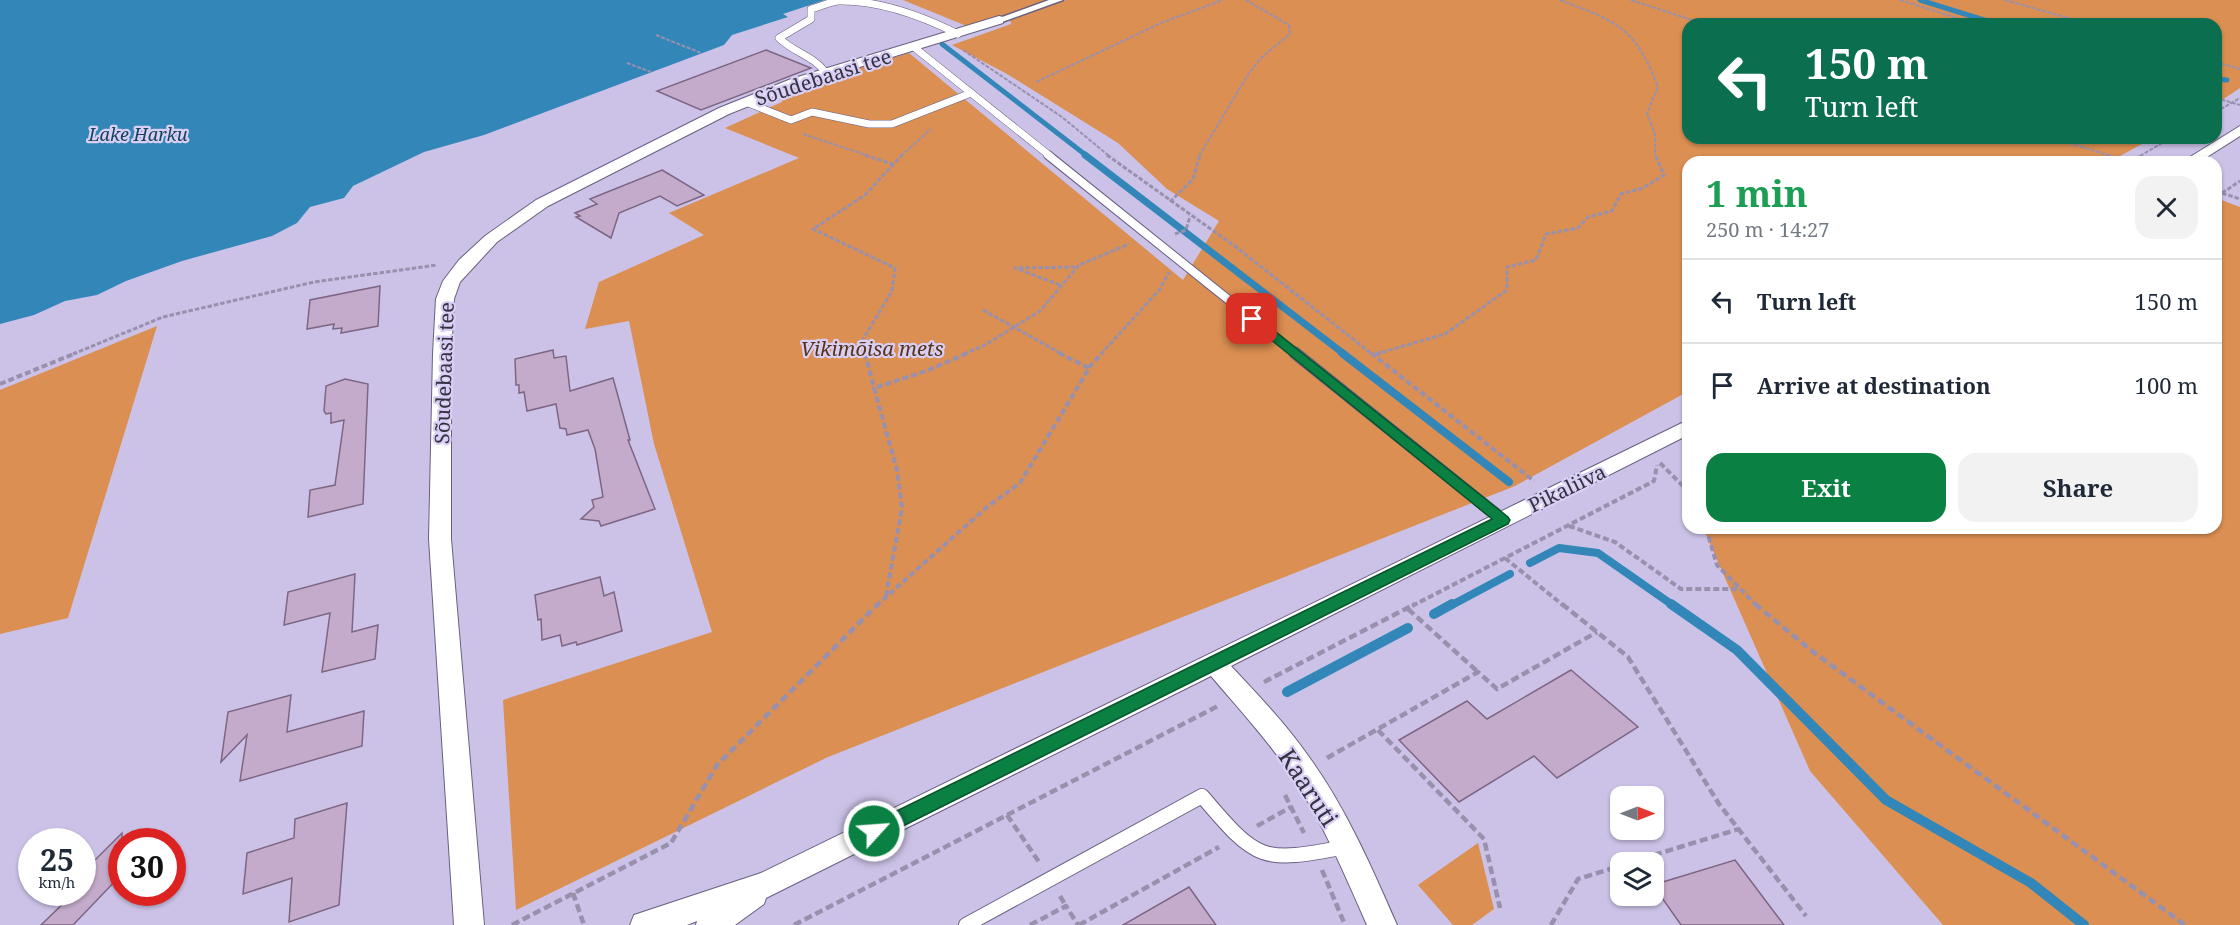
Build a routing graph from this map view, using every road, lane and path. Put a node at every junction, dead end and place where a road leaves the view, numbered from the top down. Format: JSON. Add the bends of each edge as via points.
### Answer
{"nodes":[{"id":1,"x":1058,"y":0,"type":"edge"},
{"id":2,"x":1223,"y":0,"type":"edge"},
{"id":3,"x":1246,"y":0,"type":"edge"},
{"id":4,"x":1560,"y":0,"type":"edge"},
{"id":5,"x":1631,"y":0,"type":"edge"},
{"id":6,"x":1900,"y":0,"type":"edge"},
{"id":7,"x":2005,"y":0,"type":"edge"},
{"id":8,"x":1686,"y":18,"type":"edge"},
{"id":9,"x":1957,"y":18,"type":"edge"},
{"id":10,"x":2068,"y":18,"type":"edge"},
{"id":11,"x":999,"y":20,"type":"joint"},
{"id":12,"x":656,"y":35,"type":"dead end"},
{"id":13,"x":952,"y":36,"type":"junction"},
{"id":14,"x":915,"y":48,"type":"junction"},
{"id":15,"x":701,"y":54,"type":"dead end"},
{"id":16,"x":627,"y":63,"type":"dead end"},
{"id":17,"x":2222,"y":64,"type":"edge"},
{"id":18,"x":2240,"y":69,"type":"edge"},
{"id":19,"x":651,"y":72,"type":"dead end"},
{"id":20,"x":826,"y":73,"type":"junction"},
{"id":21,"x":1036,"y":82,"type":"dead end"},
{"id":22,"x":971,"y":93,"type":"junction"},
{"id":23,"x":2240,"y":98,"type":"edge"},
{"id":24,"x":2222,"y":100,"type":"edge"},
{"id":25,"x":746,"y":102,"type":"junction"},
{"id":26,"x":2231,"y":103,"type":"junction"},
{"id":27,"x":2240,"y":105,"type":"edge"},
{"id":28,"x":2222,"y":108,"type":"edge"},
{"id":29,"x":791,"y":120,"type":"junction"},
{"id":30,"x":939,"y":126,"type":"dead end"},
{"id":31,"x":2240,"y":130,"type":"edge"},
{"id":32,"x":2222,"y":141,"type":"edge"},
{"id":33,"x":2072,"y":144,"type":"edge"},
{"id":34,"x":2160,"y":144,"type":"edge"},
{"id":35,"x":2218,"y":144,"type":"edge"},
{"id":36,"x":2110,"y":156,"type":"edge"},
{"id":37,"x":2139,"y":156,"type":"edge"},
{"id":38,"x":2199,"y":156,"type":"edge"},
{"id":39,"x":895,"y":165,"type":"junction"},
{"id":40,"x":2240,"y":181,"type":"edge"},
{"id":41,"x":2222,"y":193,"type":"joint"},
{"id":42,"x":2240,"y":199,"type":"edge"},
{"id":43,"x":1170,"y":201,"type":"junction"},
{"id":44,"x":1190,"y":216,"type":"junction"},
{"id":45,"x":1181,"y":232,"type":"dead end"},
{"id":46,"x":1153,"y":239,"type":"junction"},
{"id":47,"x":1180,"y":261,"type":"junction"},
{"id":48,"x":465,"y":264,"type":"junction"},
{"id":49,"x":1077,"y":267,"type":"junction"},
{"id":50,"x":1060,"y":285,"type":"junction"},
{"id":51,"x":983,"y":310,"type":"dead end"},
{"id":52,"x":1012,"y":328,"type":"junction"},
{"id":53,"x":1376,"y":355,"type":"junction"},
{"id":54,"x":1089,"y":368,"type":"junction"},
{"id":55,"x":0,"y":384,"type":"edge"},
{"id":56,"x":874,"y":388,"type":"junction"},
{"id":57,"x":1682,"y":429,"type":"edge"},
{"id":58,"x":1658,"y":460,"type":"dead end"},
{"id":59,"x":1534,"y":481,"type":"dead end"},
{"id":60,"x":1682,"y":485,"type":"edge"},
{"id":61,"x":1503,"y":520,"type":"junction"},
{"id":62,"x":1569,"y":526,"type":"dead end"},
{"id":63,"x":1708,"y":534,"type":"edge"},
{"id":64,"x":1505,"y":558,"type":"dead end"},
{"id":65,"x":1740,"y":589,"type":"junction"},
{"id":66,"x":886,"y":596,"type":"junction"},
{"id":67,"x":1408,"y":609,"type":"dead end"},
{"id":68,"x":1597,"y":632,"type":"junction"},
{"id":69,"x":1214,"y":663,"type":"junction"},
{"id":70,"x":1478,"y":672,"type":"junction"},
{"id":71,"x":1216,"y":707,"type":"dead end"},
{"id":72,"x":1223,"y":715,"type":"dead end"},
{"id":73,"x":1378,"y":730,"type":"junction"},
{"id":74,"x":1321,"y":762,"type":"dead end"},
{"id":75,"x":1283,"y":791,"type":"dead end"},
{"id":76,"x":1291,"y":807,"type":"junction"},
{"id":77,"x":1739,"y":829,"type":"junction"},
{"id":78,"x":1236,"y":837,"type":"junction"},
{"id":79,"x":1346,"y":847,"type":"junction"},
{"id":80,"x":1664,"y":852,"type":"edge"},
{"id":81,"x":1314,"y":853,"type":"junction"},
{"id":82,"x":1610,"y":869,"type":"edge"},
{"id":83,"x":768,"y":884,"type":"junction"},
{"id":84,"x":573,"y":892,"type":"junction"},
{"id":85,"x":1500,"y":908,"type":"dead end"},
{"id":86,"x":1806,"y":916,"type":"dead end"},
{"id":87,"x":469,"y":925,"type":"edge"},
{"id":88,"x":512,"y":925,"type":"edge"},
{"id":89,"x":584,"y":925,"type":"edge"},
{"id":90,"x":645,"y":925,"type":"edge"},
{"id":91,"x":711,"y":925,"type":"edge"},
{"id":92,"x":966,"y":925,"type":"edge"},
{"id":93,"x":1030,"y":925,"type":"edge"},
{"id":94,"x":1079,"y":925,"type":"edge"},
{"id":95,"x":1345,"y":925,"type":"edge"},
{"id":96,"x":1382,"y":925,"type":"edge"},
{"id":97,"x":1551,"y":925,"type":"edge"},
{"id":98,"x":2186,"y":925,"type":"edge"}],
"edges":[{"from":1,"to":11,"type":"street","name":"Sõudebaasi tee"},
{"from":2,"to":21,"type":"path","via":[[1161,23]]},
{"from":3,"to":43,"type":"path","via":[[1289,25],[1290,34],[1260,59],[1238,87],[1196,161],[1197,170],[1190,184]]},
{"from":4,"to":53,"type":"path","via":[[1623,25],[1646,53],[1658,87],[1647,113],[1656,147],[1654,158],[1664,175],[1643,188],[1621,194],[1612,211],[1588,217],[1578,228],[1546,234],[1536,260],[1507,267],[1507,290],[1446,334]]},
{"from":5,"to":8,"type":"path"},
{"from":6,"to":9,"type":"path"},
{"from":7,"to":10,"type":"path"},
{"from":11,"to":13,"type":"street","name":"Sõudebaasi tee"},
{"from":12,"to":15,"type":"path"},
{"from":13,"to":14,"type":"street","name":"Sõudebaasi tee"},
{"from":13,"to":20,"type":"lane","via":[[924,17],[888,4],[838,1],[811,9],[812,19],[779,38],[785,45],[818,59]]},
{"from":13,"to":43,"type":"path"},
{"from":14,"to":20,"type":"street","name":"Sõudebaasi tee"},
{"from":14,"to":22,"type":"lane"},
{"from":16,"to":19,"type":"path"},
{"from":17,"to":18,"type":"path"},
{"from":20,"to":25,"type":"street","name":"Sõudebaasi tee"},
{"from":22,"to":29,"type":"lane","via":[[886,125],[812,112]]},
{"from":22,"to":46,"type":"lane"},
{"from":23,"to":26,"type":"path"},
{"from":24,"to":26,"type":"path"},
{"from":25,"to":29,"type":"lane"},
{"from":25,"to":48,"type":"street","name":"Sõudebaasi tee","via":[[542,202],[491,239]]},
{"from":26,"to":27,"type":"path"},
{"from":26,"to":28,"type":"path"},
{"from":29,"to":39,"type":"path","via":[[782,127]]},
{"from":30,"to":39,"type":"path","via":[[907,146]]},
{"from":31,"to":32,"type":"street"},
{"from":33,"to":36,"type":"path"},
{"from":34,"to":37,"type":"path"},
{"from":35,"to":38,"type":"street"},
{"from":39,"to":56,"type":"path","via":[[871,190],[813,229],[895,268],[892,291],[862,341]]},
{"from":40,"to":41,"type":"path"},
{"from":41,"to":42,"type":"path"},
{"from":43,"to":44,"type":"path"},
{"from":44,"to":45,"type":"path","via":[[1186,230]]},
{"from":44,"to":53,"type":"path"},
{"from":46,"to":47,"type":"lane"},
{"from":46,"to":49,"type":"path","via":[[1121,246]]},
{"from":47,"to":54,"type":"path"},
{"from":47,"to":61,"type":"lane"},
{"from":48,"to":55,"type":"path","via":[[314,282],[163,317]]},
{"from":48,"to":87,"type":"street","name":"Sõudebaasi tee","via":[[445,299],[440,538]]},
{"from":49,"to":50,"type":"path"},
{"from":49,"to":50,"type":"path","via":[[1016,268]]},
{"from":50,"to":52,"type":"path","via":[[1040,311]]},
{"from":51,"to":52,"type":"path"},
{"from":52,"to":54,"type":"path"},
{"from":52,"to":56,"type":"path","via":[[985,345],[926,371]]},
{"from":53,"to":59,"type":"path"},
{"from":54,"to":66,"type":"path","via":[[1020,483]]},
{"from":56,"to":66,"type":"path","via":[[897,470],[902,508]]},
{"from":57,"to":61,"type":"street","name":"Pikaliiva"},
{"from":58,"to":60,"type":"path"},
{"from":61,"to":69,"type":"street","name":"Pikaliiva"},
{"from":62,"to":65,"type":"path","via":[[1615,542],[1681,589]]},
{"from":63,"to":65,"type":"path","via":[[1717,565]]},
{"from":64,"to":68,"type":"path"},
{"from":65,"to":98,"type":"path","via":[[1812,651]]},
{"from":66,"to":84,"type":"path","via":[[717,765],[671,843]]},
{"from":67,"to":70,"type":"path"},
{"from":68,"to":70,"type":"path","via":[[1497,689]]},
{"from":68,"to":77,"type":"path","via":[[1628,657],[1719,804]]},
{"from":69,"to":79,"type":"street","name":"Kaaruti","via":[[1293,757]]},
{"from":69,"to":83,"type":"street","name":"Pikaliiva"},
{"from":70,"to":73,"type":"path"},
{"from":71,"to":72,"type":"path"},
{"from":73,"to":74,"type":"path"},
{"from":73,"to":85,"type":"path","via":[[1484,839]]},
{"from":75,"to":76,"type":"path"},
{"from":76,"to":78,"type":"path"},
{"from":76,"to":81,"type":"path"},
{"from":77,"to":80,"type":"path"},
{"from":77,"to":86,"type":"path"},
{"from":78,"to":81,"type":"lane","via":[[1257,854],[1276,858]]},
{"from":78,"to":92,"type":"lane","via":[[1202,796]]},
{"from":78,"to":94,"type":"path"},
{"from":79,"to":81,"type":"lane"},
{"from":79,"to":96,"type":"street","name":"Kaaruti"},
{"from":81,"to":95,"type":"path"},
{"from":82,"to":97,"type":"path","via":[[1578,879]]},
{"from":83,"to":90,"type":"street","name":"Pikaliiva"},
{"from":83,"to":91,"type":"street","name":"Pikaliiva"},
{"from":84,"to":88,"type":"path"},
{"from":84,"to":89,"type":"path"},
{"from":93,"to":94,"type":"path","via":[[1066,906]]}]}
